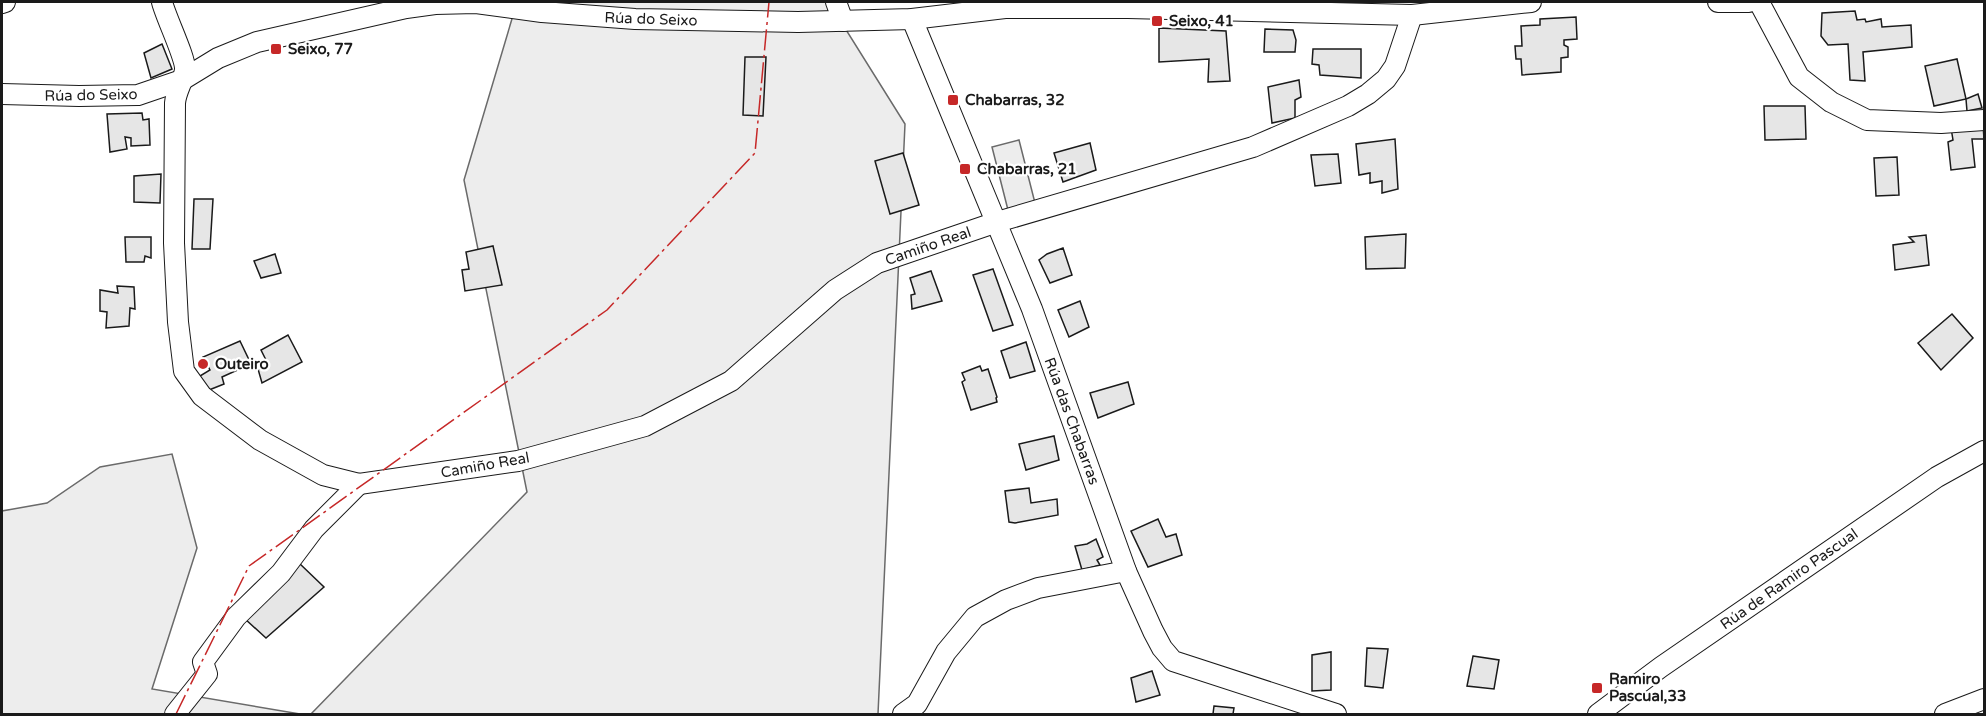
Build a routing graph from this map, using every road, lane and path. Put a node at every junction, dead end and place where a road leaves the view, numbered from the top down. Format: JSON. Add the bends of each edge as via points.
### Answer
{"nodes":[{"id":1,"x":162,"y":2,"type":"edge"},
{"id":2,"x":476,"y":2,"type":"edge"},
{"id":3,"x":836,"y":2,"type":"edge"},
{"id":4,"x":1524,"y":2,"type":"edge"},
{"id":5,"x":1718,"y":2,"type":"edge"},
{"id":6,"x":1749,"y":2,"type":"edge"},
{"id":7,"x":1759,"y":2,"type":"edge"},
{"id":8,"x":1101,"y":5,"type":"edge"},
{"id":9,"x":634,"y":10,"type":"edge"},
{"id":10,"x":1412,"y":15,"type":"junction"},
{"id":11,"x":912,"y":19,"type":"junction"},
{"id":12,"x":843,"y":21,"type":"junction"},
{"id":13,"x":182,"y":80,"type":"junction"},
{"id":14,"x":2,"y":94,"type":"edge"},
{"id":15,"x":1984,"y":120,"type":"edge"},
{"id":16,"x":997,"y":222,"type":"junction"},
{"id":17,"x":1984,"y":451,"type":"edge"},
{"id":18,"x":359,"y":484,"type":"junction"},
{"id":19,"x":1126,"y":571,"type":"junction"},
{"id":20,"x":1984,"y":699,"type":"edge"},
{"id":21,"x":175,"y":714,"type":"edge"},
{"id":22,"x":903,"y":714,"type":"edge"},
{"id":23,"x":1336,"y":714,"type":"edge"},
{"id":24,"x":1598,"y":714,"type":"edge"},
{"id":25,"x":1945,"y":714,"type":"edge"}],
"edges":[{"from":1,"to":13,"type":"street","name":"Camiño Real","via":[[183,58]]},
{"from":2,"to":9,"type":"street","name":"Rúa do Seixo","via":[[542,12]]},
{"from":2,"to":13,"type":"street","name":"Rúa do Seixo","via":[[406,8],[257,42],[218,58]]},
{"from":3,"to":12,"type":"street"},
{"from":4,"to":10,"type":"street","name":"Rúa do Seixo"},
{"from":5,"to":6,"type":"street"},
{"from":7,"to":15,"type":"street","via":[[1799,77],[1831,102],[1867,120]]},
{"from":8,"to":10,"type":"street","name":"Rúa do Seixo"},
{"from":8,"to":11,"type":"street","name":"Rúa do Seixo","via":[[1005,8]]},
{"from":9,"to":12,"type":"street","name":"Rúa do Seixo","via":[[752,22]]},
{"from":10,"to":16,"type":"street","name":"Camiño Real","via":[[1395,66],[1386,79],[1348,106],[1253,147]]},
{"from":11,"to":12,"type":"street","name":"Rúa do Seixo"},
{"from":11,"to":16,"type":"street","name":"Rúa das Chabarras"},
{"from":13,"to":14,"type":"street","name":"Rúa do Seixo","via":[[138,95]]},
{"from":13,"to":18,"type":"street","name":"Camiño Real","via":[[175,103],[174,243],[177,322],[184,371],[202,396],[260,440],[323,475]]},
{"from":16,"to":18,"type":"street","name":"Camiño Real","via":[[877,263],[835,290],[731,381],[645,426],[518,461]]},
{"from":16,"to":19,"type":"street","name":"Rúa das Chabarras"},
{"from":17,"to":24,"type":"street","name":"Rúa de Ramiro Pascual","via":[[1928,483]]},
{"from":18,"to":21,"type":"street","via":[[314,529],[281,573],[236,617],[203,662],[207,674]]},
{"from":19,"to":22,"type":"street","via":[[1038,588],[975,617],[946,652],[917,704]]},
{"from":19,"to":23,"type":"street","name":"Rúa das Chabarras","via":[[1153,631],[1173,661]]},
{"from":20,"to":25,"type":"street"}]}
